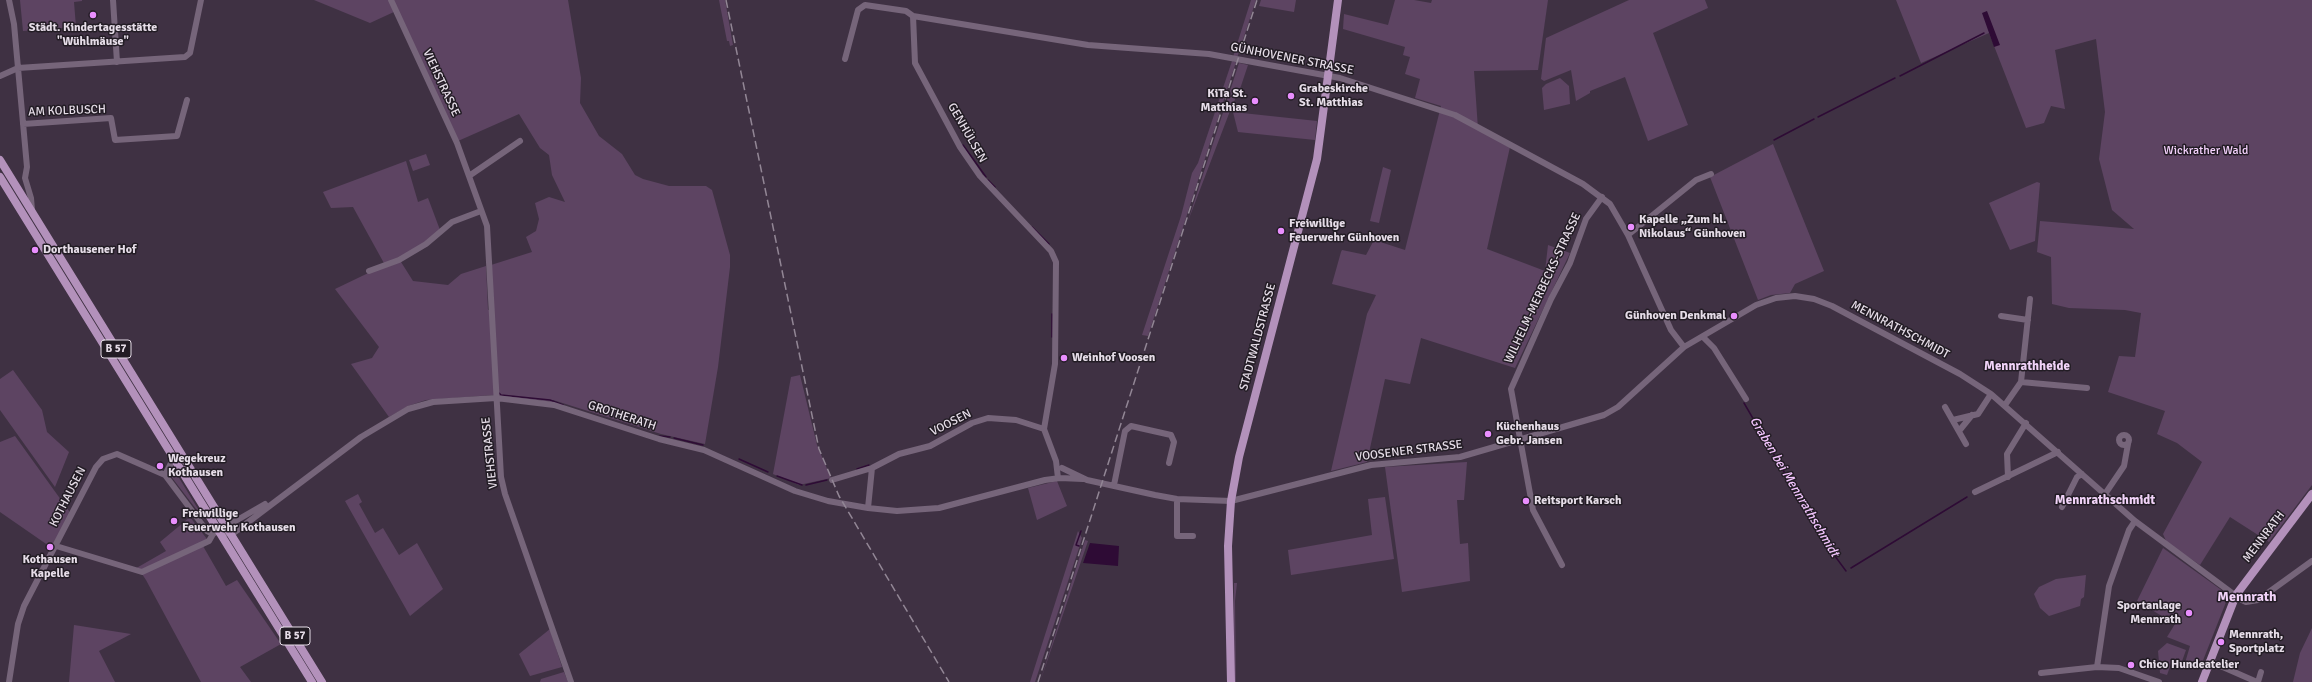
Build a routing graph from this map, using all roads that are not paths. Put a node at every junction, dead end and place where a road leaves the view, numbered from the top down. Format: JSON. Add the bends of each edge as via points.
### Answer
{"nodes":[{"id":1,"x":9,"y":0,"type":"edge"},
{"id":2,"x":113,"y":0,"type":"edge"},
{"id":3,"x":201,"y":0,"type":"edge"},
{"id":4,"x":391,"y":0,"type":"edge"},
{"id":5,"x":1338,"y":0,"type":"edge"},
{"id":6,"x":864,"y":3,"type":"edge"},
{"id":7,"x":913,"y":16,"type":"junction"},
{"id":8,"x":845,"y":59,"type":"dead end"},
{"id":9,"x":117,"y":62,"type":"junction"},
{"id":10,"x":18,"y":68,"type":"junction"},
{"id":11,"x":0,"y":76,"type":"edge"},
{"id":12,"x":1329,"y":77,"type":"junction"},
{"id":13,"x":187,"y":100,"type":"dead end"},
{"id":14,"x":23,"y":124,"type":"junction"},
{"id":15,"x":520,"y":141,"type":"dead end"},
{"id":16,"x":0,"y":160,"type":"edge"},
{"id":17,"x":1711,"y":174,"type":"dead end"},
{"id":18,"x":469,"y":176,"type":"junction"},
{"id":19,"x":0,"y":177,"type":"edge"},
{"id":20,"x":1602,"y":198,"type":"junction"},
{"id":21,"x":481,"y":211,"type":"junction"},
{"id":22,"x":33,"y":216,"type":"junction"},
{"id":23,"x":1628,"y":235,"type":"junction"},
{"id":24,"x":370,"y":271,"type":"dead end"},
{"id":25,"x":1795,"y":296,"type":"joint"},
{"id":26,"x":2030,"y":299,"type":"dead end"},
{"id":27,"x":2001,"y":316,"type":"dead end"},
{"id":28,"x":2028,"y":320,"type":"junction"},
{"id":29,"x":1703,"y":337,"type":"junction"},
{"id":30,"x":1684,"y":347,"type":"junction"},
{"id":31,"x":2021,"y":382,"type":"junction"},
{"id":32,"x":2087,"y":388,"type":"dead end"},
{"id":33,"x":1991,"y":394,"type":"junction"},
{"id":34,"x":497,"y":398,"type":"junction"},
{"id":35,"x":1746,"y":398,"type":"dead end"},
{"id":36,"x":2005,"y":405,"type":"junction"},
{"id":37,"x":1945,"y":407,"type":"dead end"},
{"id":38,"x":1972,"y":416,"type":"junction"},
{"id":39,"x":1953,"y":420,"type":"junction"},
{"id":40,"x":2026,"y":423,"type":"junction"},
{"id":41,"x":1044,"y":430,"type":"junction"},
{"id":42,"x":1959,"y":431,"type":"junction"},
{"id":43,"x":1520,"y":438,"type":"junction"},
{"id":44,"x":1966,"y":444,"type":"dead end"},
{"id":45,"x":2128,"y":444,"type":"dead end"},
{"id":46,"x":2058,"y":452,"type":"junction"},
{"id":47,"x":174,"y":456,"type":"junction"},
{"id":48,"x":1056,"y":461,"type":"junction"},
{"id":49,"x":1170,"y":463,"type":"dead end"},
{"id":50,"x":872,"y":468,"type":"junction"},
{"id":51,"x":1062,"y":468,"type":"junction"},
{"id":52,"x":2082,"y":474,"type":"junction"},
{"id":53,"x":165,"y":475,"type":"junction"},
{"id":54,"x":2008,"y":477,"type":"junction"},
{"id":55,"x":1058,"y":478,"type":"junction"},
{"id":56,"x":1065,"y":478,"type":"junction"},
{"id":57,"x":832,"y":480,"type":"dead end"},
{"id":58,"x":1087,"y":480,"type":"junction"},
{"id":59,"x":1114,"y":485,"type":"junction"},
{"id":60,"x":1975,"y":492,"type":"dead end"},
{"id":61,"x":2105,"y":494,"type":"junction"},
{"id":62,"x":2312,"y":494,"type":"edge"},
{"id":63,"x":1176,"y":499,"type":"junction"},
{"id":64,"x":1231,"y":501,"type":"junction"},
{"id":65,"x":868,"y":508,"type":"junction"},
{"id":66,"x":2062,"y":508,"type":"dead end"},
{"id":67,"x":2135,"y":520,"type":"junction"},
{"id":68,"x":230,"y":530,"type":"junction"},
{"id":69,"x":216,"y":533,"type":"junction"},
{"id":70,"x":1193,"y":536,"type":"dead end"},
{"id":71,"x":56,"y":546,"type":"junction"},
{"id":72,"x":2312,"y":561,"type":"edge"},
{"id":73,"x":1562,"y":565,"type":"dead end"},
{"id":74,"x":2236,"y":595,"type":"junction"},
{"id":75,"x":2209,"y":661,"type":"junction"},
{"id":76,"x":2097,"y":667,"type":"junction"},
{"id":77,"x":2260,"y":672,"type":"dead end"},
{"id":78,"x":2041,"y":673,"type":"dead end"},
{"id":79,"x":9,"y":682,"type":"edge"},
{"id":80,"x":312,"y":682,"type":"edge"},
{"id":81,"x":322,"y":682,"type":"edge"},
{"id":82,"x":571,"y":682,"type":"edge"},
{"id":83,"x":1231,"y":682,"type":"edge"},
{"id":84,"x":2160,"y":682,"type":"edge"},
{"id":85,"x":2202,"y":682,"type":"edge"},
{"id":86,"x":2257,"y":682,"type":"edge"}],
"edges":[{"from":1,"to":10,"type":"street"},
{"from":2,"to":9,"type":"street"},
{"from":3,"to":9,"type":"street","via":[[190,53],[185,57]]},
{"from":4,"to":18,"type":"street","name":"VIEHSTRASSE","via":[[457,143]]},
{"from":5,"to":12,"type":"main road","name":"STADTWALDSTRASSE"},
{"from":6,"to":7,"type":"street","via":[[906,11]]},
{"from":6,"to":8,"type":"street","via":[[858,10]]},
{"from":7,"to":12,"type":"street","name":"GÜNHOVENER STRASSE","via":[[1088,45],[1209,54]]},
{"from":7,"to":41,"type":"street","name":"GENHÜLSEN","via":[[915,63],[964,152],[980,176],[1051,251],[1056,262],[1055,364]]},
{"from":9,"to":10,"type":"street"},
{"from":10,"to":11,"type":"street"},
{"from":10,"to":14,"type":"street"},
{"from":12,"to":20,"type":"street","name":"GÜNHOVENER STRASSE","via":[[1340,78],[1455,115],[1583,184]]},
{"from":12,"to":64,"type":"main road","name":"STADTWALDSTRASSE","via":[[1317,159],[1241,450]]},
{"from":13,"to":14,"type":"street","name":"AM KOLBUSCH","via":[[177,136],[115,140],[111,118]]},
{"from":14,"to":22,"type":"street","via":[[27,167],[25,178]]},
{"from":15,"to":18,"type":"street"},
{"from":16,"to":22,"type":"main road","number":"B 57"},
{"from":17,"to":23,"type":"street","via":[[1696,180]]},
{"from":18,"to":21,"type":"street","name":"VIEHSTRASSE"},
{"from":19,"to":47,"type":"main road","number":"B 57"},
{"from":20,"to":23,"type":"street","name":"GÜNHOVENER STRASSE","via":[[1610,204]]},
{"from":20,"to":43,"type":"street","name":"WILHELM-MERBECKS-STRASSE","via":[[1586,219],[1570,263],[1514,379],[1511,388],[1517,433]]},
{"from":21,"to":24,"type":"street","via":[[452,222],[426,244],[399,260]]},
{"from":21,"to":34,"type":"street","name":"VIEHSTRASSE","via":[[487,226]]},
{"from":22,"to":68,"type":"main road","number":"B 57"},
{"from":23,"to":30,"type":"street","name":"GÜNHOVENER STRASSE","via":[[1671,330]]},
{"from":25,"to":29,"type":"street","name":"VOOSENER STRASSE","via":[[1776,298],[1756,305]]},
{"from":25,"to":33,"type":"street","name":"MENNRATHSCHMIDT","via":[[1814,299],[1832,306],[1960,374]]},
{"from":26,"to":28,"type":"street"},
{"from":27,"to":28,"type":"street"},
{"from":28,"to":31,"type":"street"},
{"from":29,"to":30,"type":"street","name":"VOOSENER STRASSE"},
{"from":29,"to":35,"type":"street","via":[[1714,348]]},
{"from":30,"to":43,"type":"street","name":"VOOSENER STRASSE","via":[[1618,407],[1604,415]]},
{"from":31,"to":32,"type":"street"},
{"from":31,"to":36,"type":"street"},
{"from":33,"to":36,"type":"street","name":"MENNRATHSCHMIDT"},
{"from":33,"to":38,"type":"street","via":[[1978,414]]},
{"from":34,"to":65,"type":"street","name":"GROTHERATH","via":[[554,405],[659,439],[704,450],[795,491],[828,501]]},
{"from":34,"to":68,"type":"street","name":"GROTHERATH","via":[[433,402],[408,409],[366,434]]},
{"from":34,"to":82,"type":"street","name":"VIEHSTRASSE","via":[[499,458],[505,494]]},
{"from":36,"to":40,"type":"street","name":"MENNRATHSCHMIDT"},
{"from":37,"to":39,"type":"street"},
{"from":38,"to":39,"type":"street"},
{"from":38,"to":42,"type":"street"},
{"from":39,"to":42,"type":"street"},
{"from":40,"to":46,"type":"street","name":"MENNRATHSCHMIDT"},
{"from":40,"to":54,"type":"street","via":[[2007,454]]},
{"from":41,"to":48,"type":"street"},
{"from":41,"to":50,"type":"street","name":"VOOSEN","via":[[1016,420],[988,418],[972,423],[930,446],[899,454]]},
{"from":42,"to":44,"type":"street"},
{"from":43,"to":64,"type":"street","name":"VOOSENER STRASSE","via":[[1460,457],[1370,465]]},
{"from":43,"to":73,"type":"street","via":[[1533,510]]},
{"from":45,"to":61,"type":"street","via":[[2124,466]]},
{"from":46,"to":52,"type":"street","name":"MENNRATHSCHMIDT"},
{"from":46,"to":54,"type":"street"},
{"from":47,"to":53,"type":"street"},
{"from":47,"to":69,"type":"main road","number":"B 57"},
{"from":48,"to":51,"type":"street"},
{"from":48,"to":55,"type":"street"},
{"from":49,"to":59,"type":"street","via":[[1174,442],[1171,435],[1131,426],[1125,431]]},
{"from":50,"to":57,"type":"street","name":"VOOSEN"},
{"from":50,"to":65,"type":"street"},
{"from":51,"to":56,"type":"street"},
{"from":51,"to":58,"type":"street"},
{"from":52,"to":61,"type":"street","name":"MENNRATHSCHMIDT"},
{"from":52,"to":66,"type":"street","via":[[2077,478]]},
{"from":53,"to":69,"type":"street","name":"KOTHAUSEN","via":[[207,531]]},
{"from":53,"to":71,"type":"street","name":"KOTHAUSEN","via":[[117,454],[103,459],[96,467]]},
{"from":54,"to":60,"type":"street"},
{"from":55,"to":56,"type":"street","name":"GROTHERATH"},
{"from":55,"to":65,"type":"street","name":"GROTHERATH","via":[[939,508],[897,511]]},
{"from":56,"to":58,"type":"street","name":"GROTHERATH"},
{"from":58,"to":59,"type":"street"},
{"from":59,"to":63,"type":"street"},
{"from":61,"to":67,"type":"street","name":"MENNRATHSCHMIDT"},
{"from":62,"to":74,"type":"main road","name":"MENNRATH"},
{"from":63,"to":64,"type":"street"},
{"from":63,"to":70,"type":"street","via":[[1177,536]]},
{"from":64,"to":83,"type":"main road","name":"STADTWALDSTRASSE","via":[[1228,546]]},
{"from":67,"to":74,"type":"street","name":"MENNRATHSCHMIDT"},
{"from":67,"to":76,"type":"street","via":[[2109,586]]},
{"from":68,"to":69,"type":"street","name":"GROTHERATH"},
{"from":68,"to":81,"type":"main road","number":"B 57"},
{"from":69,"to":71,"type":"street","name":"KOTHAUSEN","via":[[209,541],[140,573]]},
{"from":69,"to":80,"type":"main road","number":"B 57","via":[[282,630]]},
{"from":71,"to":79,"type":"street","name":"KOTHAUSEN","via":[[24,606],[18,624]]},
{"from":72,"to":74,"type":"street","via":[[2258,600],[2246,602]]},
{"from":74,"to":75,"type":"main road","name":"MENNRATH"},
{"from":75,"to":85,"type":"main road","name":"MENNRATH"},
{"from":75,"to":86,"type":"street"},
{"from":76,"to":78,"type":"street"},
{"from":76,"to":84,"type":"street","via":[[2120,668]]},
{"from":77,"to":86,"type":"street"}]}
